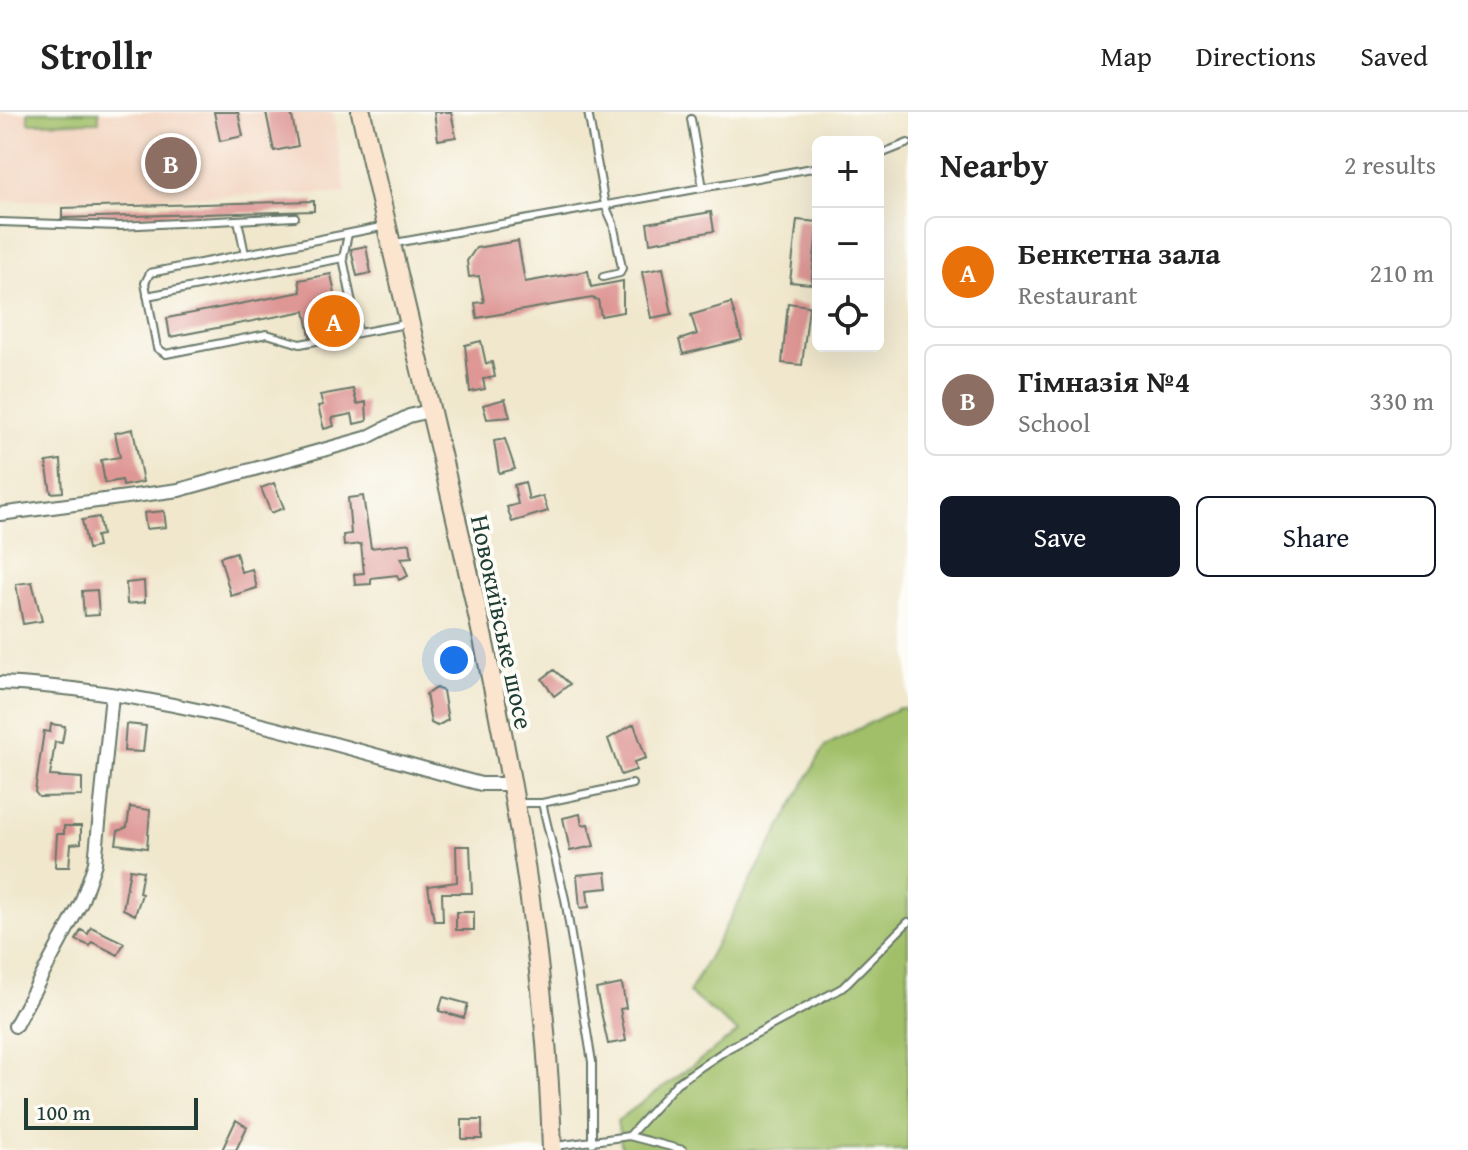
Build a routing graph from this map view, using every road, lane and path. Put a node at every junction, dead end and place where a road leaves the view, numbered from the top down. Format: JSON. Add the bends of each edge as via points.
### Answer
{"nodes":[{"id":1,"x":361,"y":112,"type":"edge"},
{"id":2,"x":588,"y":112,"type":"edge"},
{"id":3,"x":691,"y":119,"type":"dead end"},
{"id":4,"x":908,"y":143,"type":"edge"},
{"id":5,"x":884,"y":153,"type":"edge"},
{"id":6,"x":812,"y":168,"type":"edge"},
{"id":7,"x":703,"y":188,"type":"junction"},
{"id":8,"x":605,"y":205,"type":"junction"},
{"id":9,"x":295,"y":217,"type":"dead end"},
{"id":10,"x":238,"y":220,"type":"junction"},
{"id":11,"x":0,"y":222,"type":"edge"},
{"id":12,"x":348,"y":234,"type":"junction"},
{"id":13,"x":389,"y":235,"type":"junction"},
{"id":14,"x":245,"y":254,"type":"junction"},
{"id":15,"x":343,"y":258,"type":"junction"},
{"id":16,"x":603,"y":277,"type":"dead end"},
{"id":17,"x":147,"y":296,"type":"junction"},
{"id":18,"x":409,"y":323,"type":"junction"},
{"id":19,"x":358,"y":333,"type":"junction"},
{"id":20,"x":429,"y":411,"type":"junction"},
{"id":21,"x":0,"y":514,"type":"edge"},
{"id":22,"x":0,"y":683,"type":"edge"},
{"id":23,"x":112,"y":695,"type":"junction"},
{"id":24,"x":632,"y":784,"type":"dead end"},
{"id":25,"x":511,"y":793,"type":"junction"},
{"id":26,"x":542,"y":803,"type":"junction"},
{"id":27,"x":908,"y":922,"type":"edge"},
{"id":28,"x":15,"y":1026,"type":"dead end"},
{"id":29,"x":629,"y":1136,"type":"junction"},
{"id":30,"x":592,"y":1143,"type":"junction"},
{"id":31,"x":552,"y":1148,"type":"edge"},
{"id":32,"x":683,"y":1150,"type":"edge"}],
"edges":[{"from":1,"to":13,"type":"main road","name":"Новокиївське шосе"},
{"from":2,"to":8,"type":"lane"},
{"from":3,"to":7,"type":"lane"},
{"from":4,"to":5,"type":"lane"},
{"from":6,"to":7,"type":"lane"},
{"from":7,"to":8,"type":"lane"},
{"from":8,"to":13,"type":"lane"},
{"from":8,"to":16,"type":"lane","via":[[622,270]]},
{"from":9,"to":10,"type":"lane"},
{"from":10,"to":11,"type":"lane","via":[[120,226]]},
{"from":10,"to":14,"type":"lane"},
{"from":12,"to":13,"type":"lane"},
{"from":12,"to":14,"type":"lane"},
{"from":12,"to":15,"type":"lane"},
{"from":13,"to":18,"type":"main road","name":"Новокиївське шосе"},
{"from":14,"to":17,"type":"lane","via":[[150,273],[145,279]]},
{"from":15,"to":17,"type":"lane"},
{"from":15,"to":19,"type":"lane"},
{"from":17,"to":19,"type":"lane","via":[[160,354],[267,334],[300,344]]},
{"from":18,"to":19,"type":"lane"},
{"from":18,"to":20,"type":"main road","name":"Новокиївське шосе"},
{"from":20,"to":21,"type":"street","via":[[346,445],[179,490]]},
{"from":20,"to":25,"type":"main road","name":"Новокиївське шосе"},
{"from":22,"to":23,"type":"street"},
{"from":23,"to":25,"type":"street","via":[[235,719]]},
{"from":23,"to":28,"type":"street","via":[[95,863],[81,903]]},
{"from":24,"to":26,"type":"lane"},
{"from":25,"to":26,"type":"lane"},
{"from":25,"to":31,"type":"main road","name":"Новокиївське шосе","via":[[539,958]]},
{"from":26,"to":30,"type":"lane","via":[[565,899],[592,1062]]},
{"from":27,"to":29,"type":"lane","via":[[842,988],[729,1048],[677,1083]]},
{"from":29,"to":30,"type":"lane"},
{"from":29,"to":32,"type":"lane"},
{"from":30,"to":31,"type":"lane"}]}
